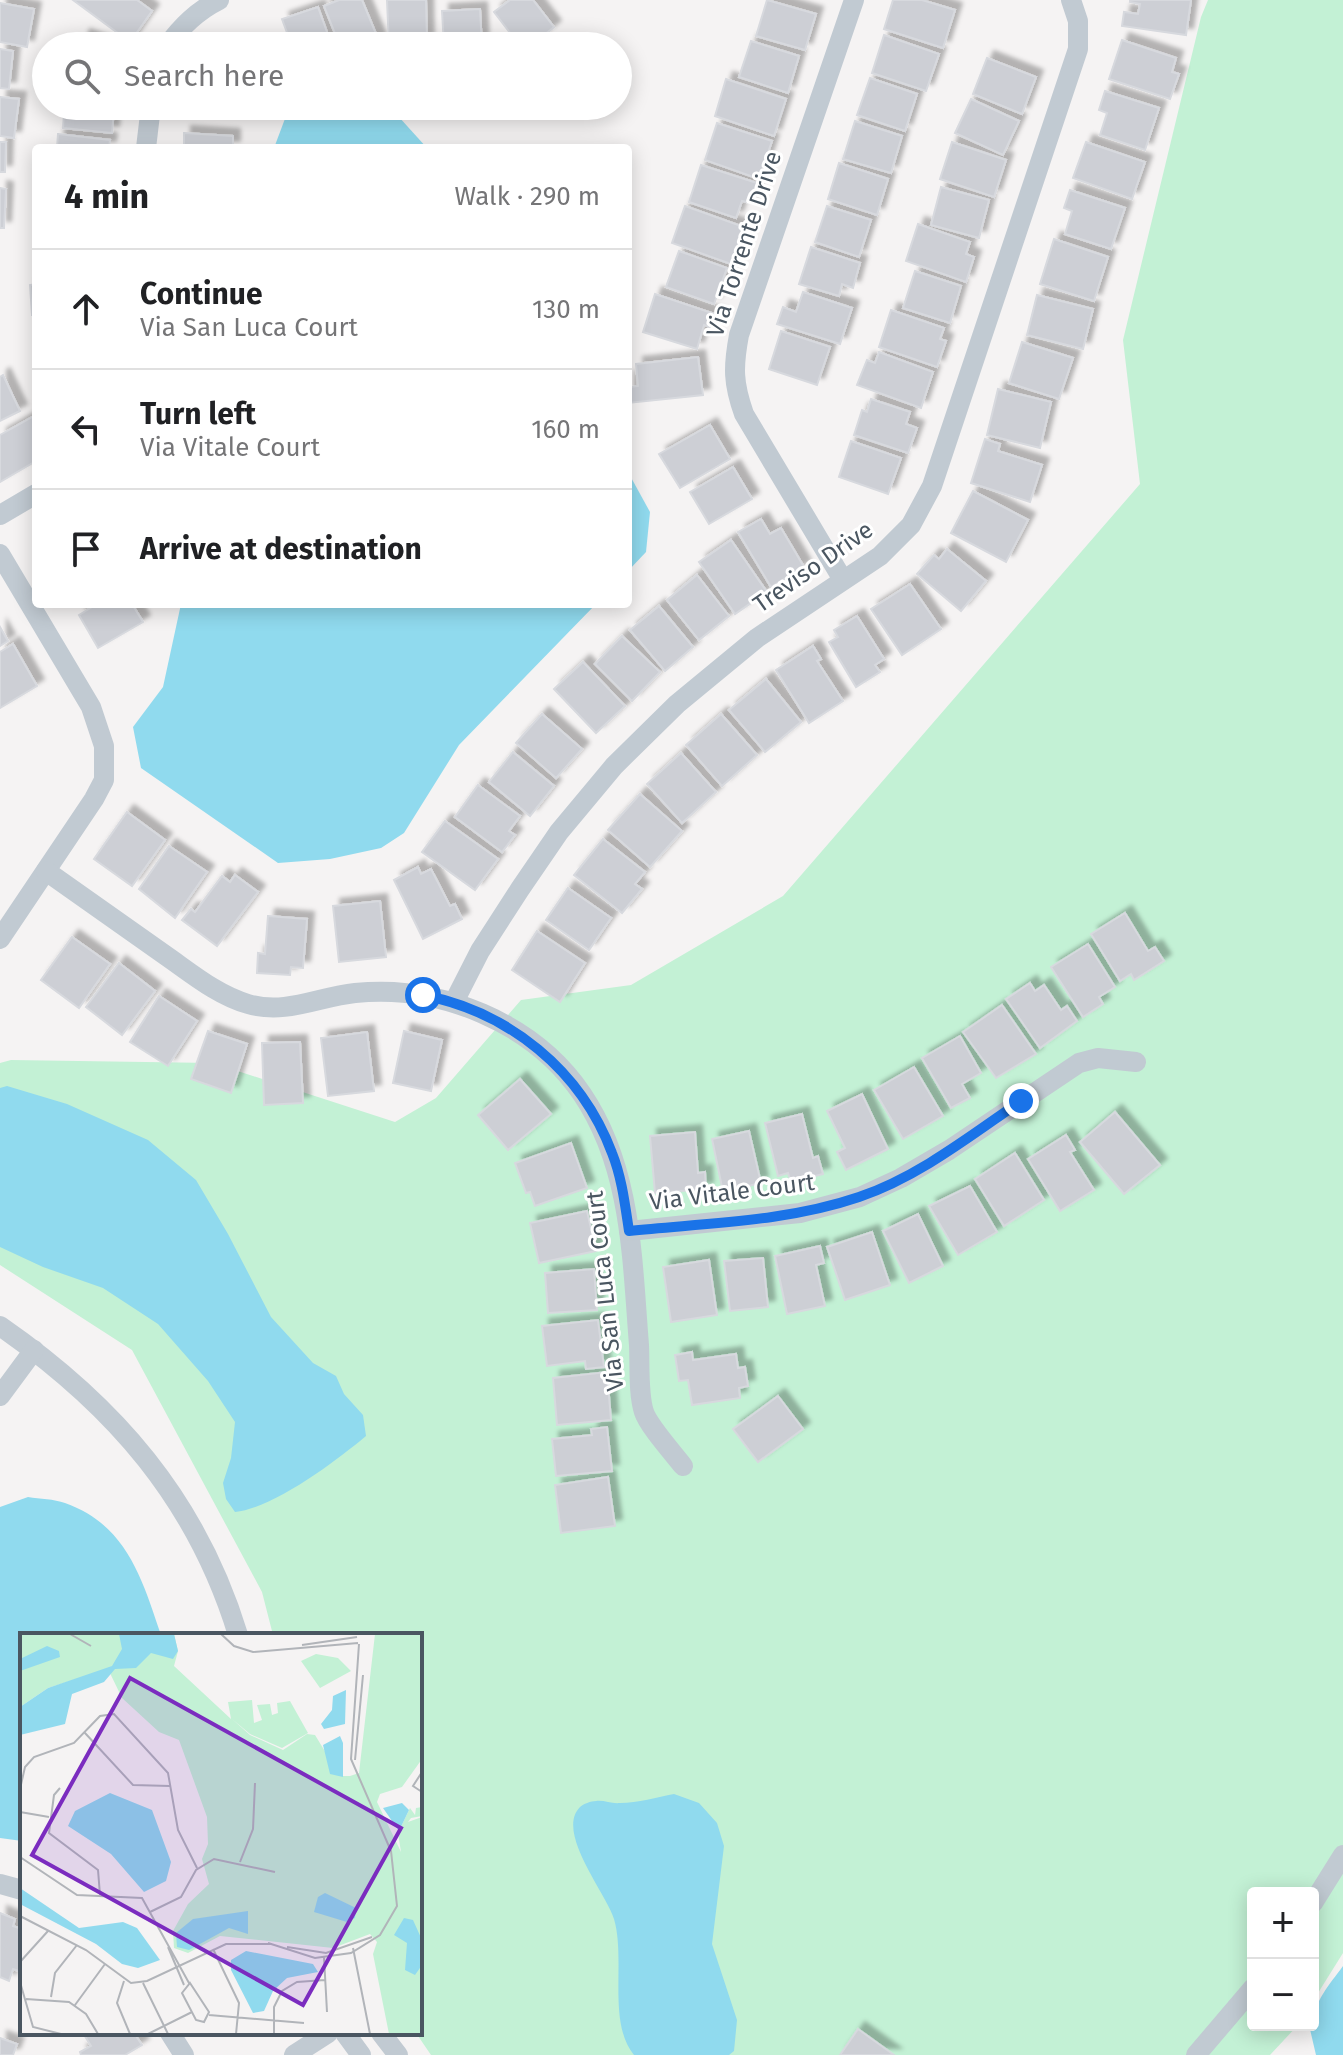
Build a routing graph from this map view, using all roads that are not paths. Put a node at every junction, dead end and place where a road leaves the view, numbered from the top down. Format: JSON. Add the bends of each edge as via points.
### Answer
{"nodes":[{"id":1,"x":219,"y":0,"type":"edge"},
{"id":2,"x":854,"y":0,"type":"edge"},
{"id":3,"x":1071,"y":0,"type":"edge"},
{"id":4,"x":178,"y":32,"type":"edge"},
{"id":5,"x":149,"y":120,"type":"edge"},
{"id":6,"x":146,"y":144,"type":"edge"},
{"id":7,"x":32,"y":496,"type":"edge"},
{"id":8,"x":0,"y":515,"type":"edge"},
{"id":9,"x":0,"y":554,"type":"edge"},
{"id":10,"x":843,"y":580,"type":"junction"},
{"id":11,"x":32,"y":608,"type":"edge"},
{"id":12,"x":32,"y":608,"type":"edge"},
{"id":13,"x":46,"y":871,"type":"junction"},
{"id":14,"x":0,"y":939,"type":"edge"},
{"id":15,"x":454,"y":1002,"type":"junction"},
{"id":16,"x":1136,"y":1062,"type":"dead end"},
{"id":17,"x":629,"y":1231,"type":"junction"},
{"id":18,"x":0,"y":1326,"type":"edge"},
{"id":19,"x":34,"y":1350,"type":"junction"},
{"id":20,"x":0,"y":1396,"type":"edge"},
{"id":21,"x":683,"y":1466,"type":"dead end"},
{"id":22,"x":237,"y":1633,"type":"edge"},
{"id":23,"x":1343,"y":1855,"type":"edge"},
{"id":24,"x":0,"y":1884,"type":"edge"},
{"id":25,"x":20,"y":1889,"type":"edge"},
{"id":26,"x":1319,"y":1893,"type":"edge"},
{"id":27,"x":1247,"y":1995,"type":"edge"},
{"id":28,"x":171,"y":2035,"type":"edge"},
{"id":29,"x":325,"y":2035,"type":"edge"},
{"id":30,"x":346,"y":2035,"type":"edge"},
{"id":31,"x":383,"y":2035,"type":"edge"},
{"id":32,"x":184,"y":2055,"type":"edge"},
{"id":33,"x":294,"y":2055,"type":"edge"},
{"id":34,"x":361,"y":2055,"type":"edge"},
{"id":35,"x":398,"y":2055,"type":"edge"},
{"id":36,"x":1196,"y":2055,"type":"edge"}],
"edges":[{"from":1,"to":4,"type":"street"},
{"from":2,"to":10,"type":"street","name":"Via Torrente Drive","via":[[734,362],[734,387],[744,414]]},
{"from":3,"to":10,"type":"street","name":"Treviso Drive","via":[[1078,49],[932,486],[911,525],[880,556]]},
{"from":5,"to":6,"type":"street"},
{"from":7,"to":8,"type":"street"},
{"from":9,"to":11,"type":"street"},
{"from":10,"to":15,"type":"street","name":"Treviso Drive","via":[[757,638],[677,704],[614,766],[520,889]]},
{"from":12,"to":13,"type":"street","via":[[91,707],[104,746],[104,780]]},
{"from":13,"to":14,"type":"street"},
{"from":13,"to":15,"type":"street","name":"Via San Luca Court","via":[[207,983],[249,1004],[289,1008],[379,992]]},
{"from":15,"to":17,"type":"street","name":"Via San Luca Court","via":[[514,1030],[581,1093],[613,1154]]},
{"from":16,"to":17,"type":"street","name":"Via Vitale Court","via":[[1098,1058],[1079,1063],[949,1150],[860,1197],[800,1213]]},
{"from":17,"to":21,"type":"street","name":"Via San Luca Court","via":[[644,1412]]},
{"from":18,"to":19,"type":"street"},
{"from":19,"to":20,"type":"street"},
{"from":19,"to":22,"type":"street","via":[[109,1414],[157,1471],[215,1571]]},
{"from":23,"to":26,"type":"street"},
{"from":24,"to":25,"type":"street"},
{"from":27,"to":36,"type":"street"},
{"from":28,"to":32,"type":"street"},
{"from":29,"to":33,"type":"street"},
{"from":30,"to":34,"type":"street"},
{"from":31,"to":35,"type":"street"}]}
